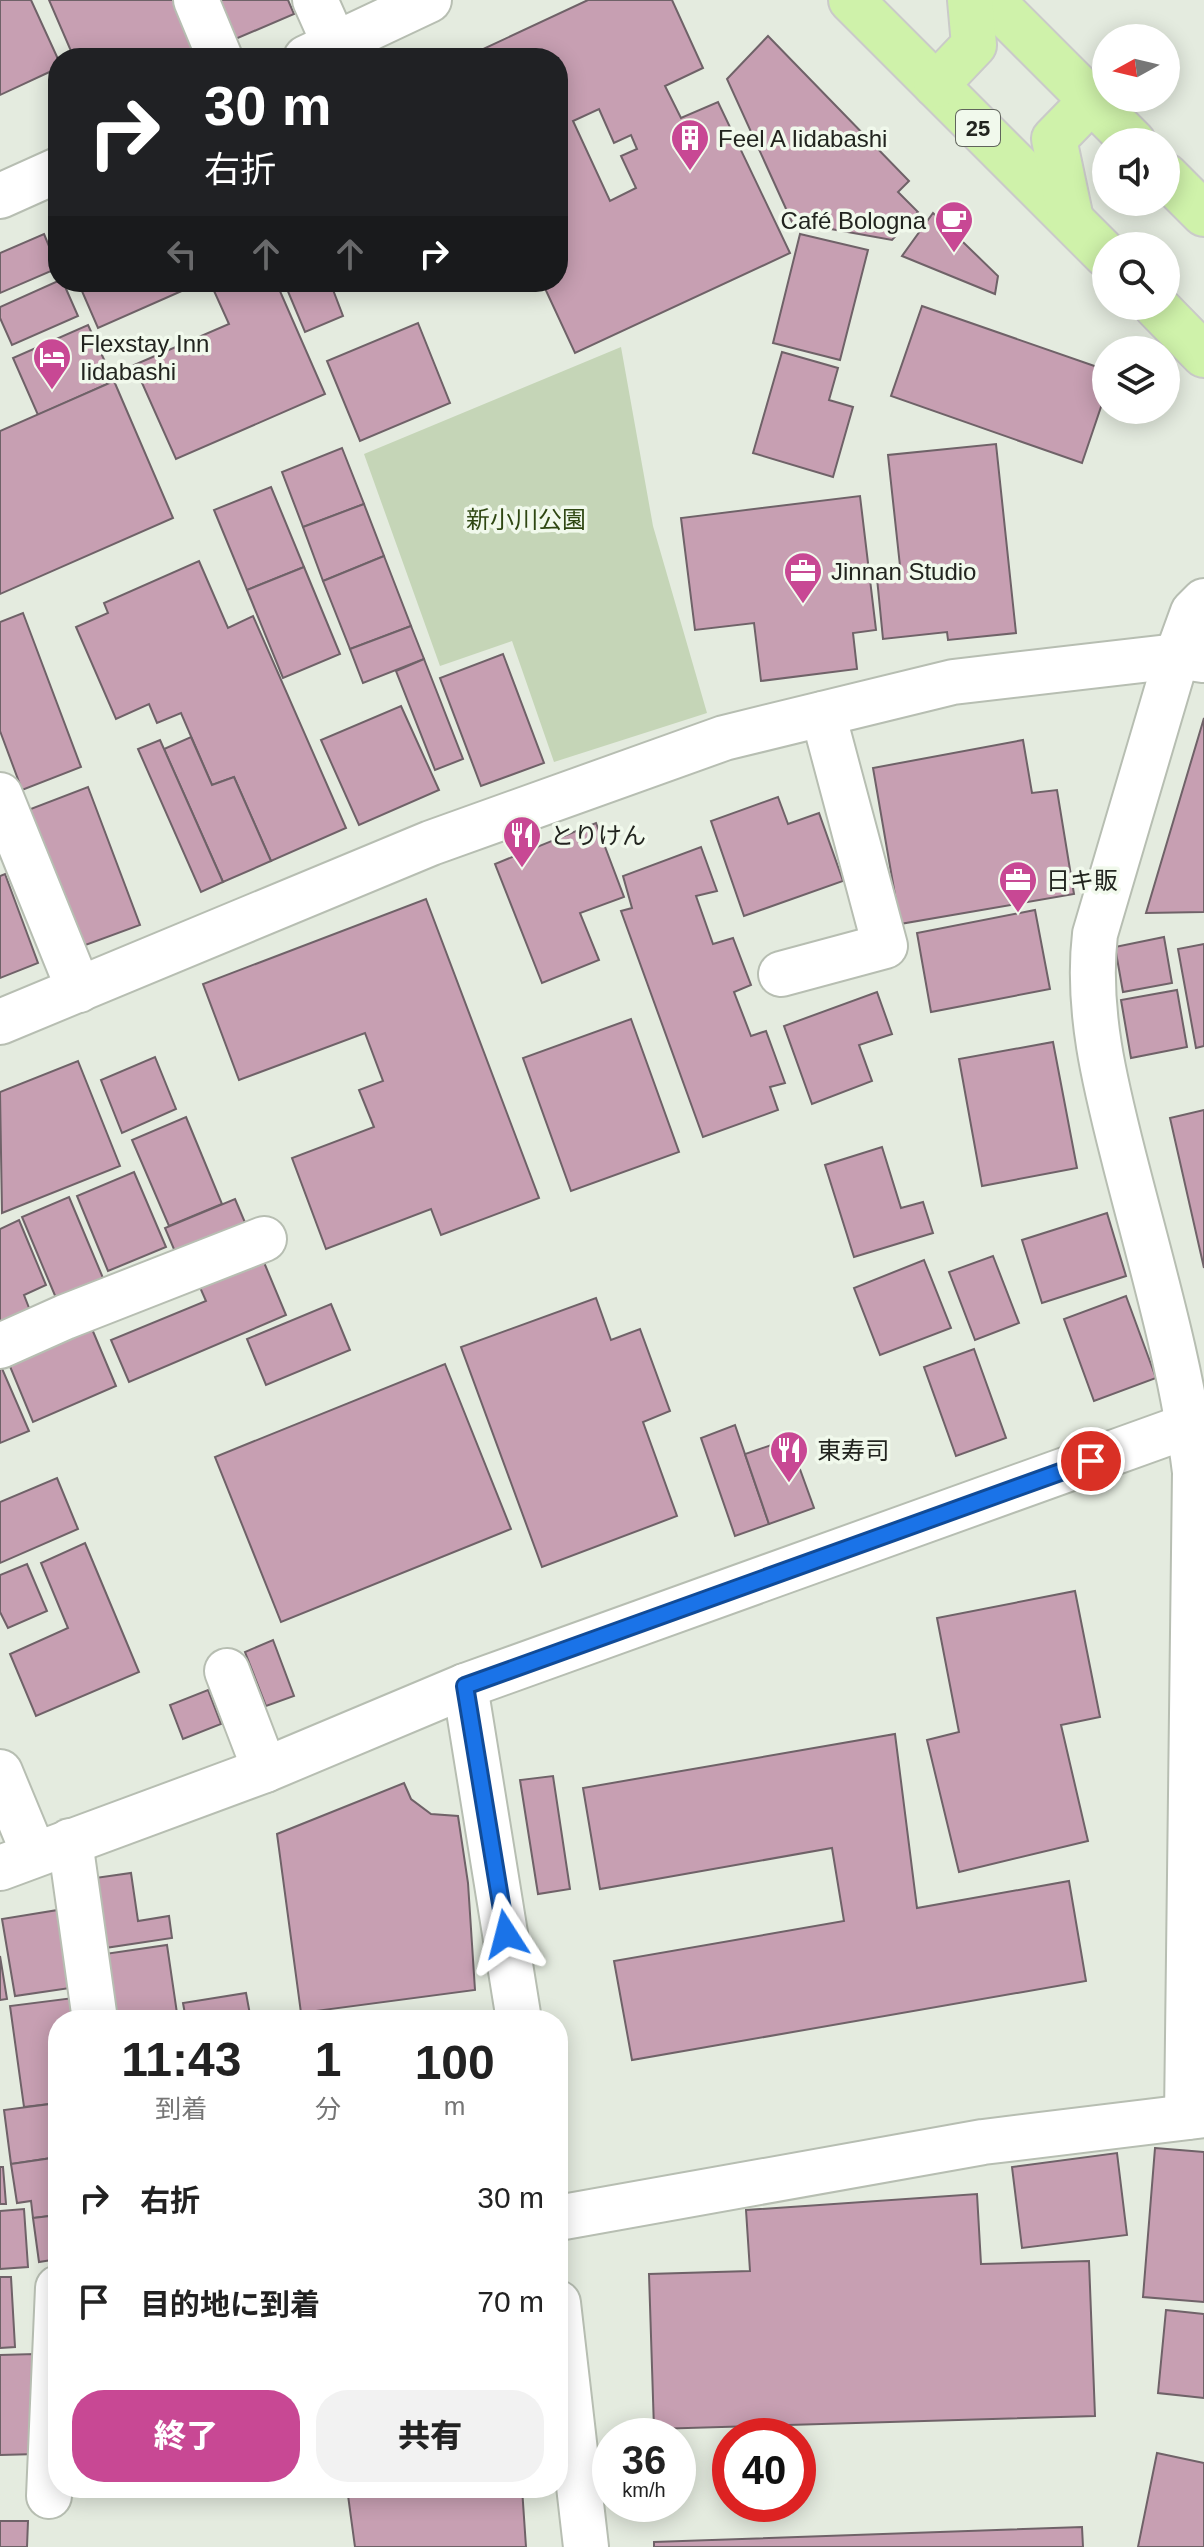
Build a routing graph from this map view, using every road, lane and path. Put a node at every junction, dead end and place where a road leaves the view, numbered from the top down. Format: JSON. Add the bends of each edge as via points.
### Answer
{"nodes":[{"id":1,"x":196,"y":0,"type":"edge"},
{"id":2,"x":315,"y":0,"type":"edge"},
{"id":3,"x":429,"y":0,"type":"edge"},
{"id":4,"x":851,"y":0,"type":"edge"},
{"id":5,"x":970,"y":0,"type":"edge"},
{"id":6,"x":991,"y":0,"type":"edge"},
{"id":7,"x":216,"y":48,"type":"edge"},
{"id":8,"x":320,"y":48,"type":"edge"},
{"id":9,"x":326,"y":48,"type":"edge"},
{"id":10,"x":936,"y":85,"type":"junction"},
{"id":11,"x":1092,"y":100,"type":"joint"},
{"id":12,"x":1104,"y":112,"type":"edge"},
{"id":13,"x":1119,"y":128,"type":"edge"},
{"id":14,"x":48,"y":174,"type":"edge"},
{"id":15,"x":1180,"y":190,"type":"edge"},
{"id":16,"x":0,"y":196,"type":"edge"},
{"id":17,"x":1204,"y":214,"type":"edge"},
{"id":18,"x":1071,"y":219,"type":"junction"},
{"id":19,"x":1092,"y":241,"type":"edge"},
{"id":20,"x":1170,"y":320,"type":"edge"},
{"id":21,"x":1204,"y":355,"type":"edge"},
{"id":22,"x":1204,"y":601,"type":"edge"},
{"id":23,"x":1190,"y":658,"type":"edge"},
{"id":24,"x":823,"y":714,"type":"junction"},
{"id":25,"x":0,"y":795,"type":"edge"},
{"id":26,"x":781,"y":974,"type":"dead end"},
{"id":27,"x":79,"y":990,"type":"junction"},
{"id":28,"x":0,"y":1022,"type":"edge"},
{"id":29,"x":264,"y":1239,"type":"dead end"},
{"id":30,"x":0,"y":1346,"type":"edge"},
{"id":31,"x":1197,"y":1423,"type":"edge"},
{"id":32,"x":227,"y":1671,"type":"dead end"},
{"id":33,"x":465,"y":1686,"type":"junction"},
{"id":34,"x":265,"y":1770,"type":"junction"},
{"id":35,"x":0,"y":1772,"type":"edge"},
{"id":36,"x":35,"y":1855,"type":"edge"},
{"id":37,"x":91,"y":2010,"type":"edge"},
{"id":38,"x":517,"y":2010,"type":"edge"},
{"id":39,"x":1196,"y":2116,"type":"edge"},
{"id":40,"x":568,"y":2216,"type":"edge"},
{"id":41,"x":568,"y":2390,"type":"edge"},
{"id":42,"x":586,"y":2547,"type":"edge"}],
"edges":[{"from":1,"to":7,"type":"street"},
{"from":2,"to":8,"type":"street"},
{"from":3,"to":9,"type":"street"},
{"from":4,"to":10,"type":"main road","number":"25"},
{"from":5,"to":10,"type":"main road","via":[[974,45]]},
{"from":6,"to":11,"type":"main road"},
{"from":10,"to":18,"type":"main road","number":"25"},
{"from":11,"to":18,"type":"main road","via":[[1054,139]]},
{"from":12,"to":13,"type":"main road"},
{"from":14,"to":16,"type":"street"},
{"from":15,"to":17,"type":"main road"},
{"from":18,"to":19,"type":"main road","number":"25"},
{"from":20,"to":21,"type":"main road"},
{"from":22,"to":23,"type":"street","via":[[1193,612]]},
{"from":23,"to":24,"type":"street","via":[[953,682]]},
{"from":23,"to":31,"type":"street","via":[[1095,934],[1091,966],[1101,1065],[1179,1376]]},
{"from":24,"to":26,"type":"street","via":[[885,946]]},
{"from":24,"to":27,"type":"street","via":[[724,738],[431,843]]},
{"from":25,"to":27,"type":"street"},
{"from":27,"to":28,"type":"street"},
{"from":29,"to":30,"type":"street"},
{"from":31,"to":33,"type":"street"},
{"from":31,"to":39,"type":"street","via":[[1186,2077]]},
{"from":32,"to":34,"type":"street"},
{"from":33,"to":34,"type":"street"},
{"from":33,"to":38,"type":"street"},
{"from":34,"to":36,"type":"street"},
{"from":35,"to":36,"type":"street"},
{"from":36,"to":37,"type":"street"},
{"from":39,"to":40,"type":"street","via":[[983,2142]]},
{"from":41,"to":42,"type":"street"}]}
